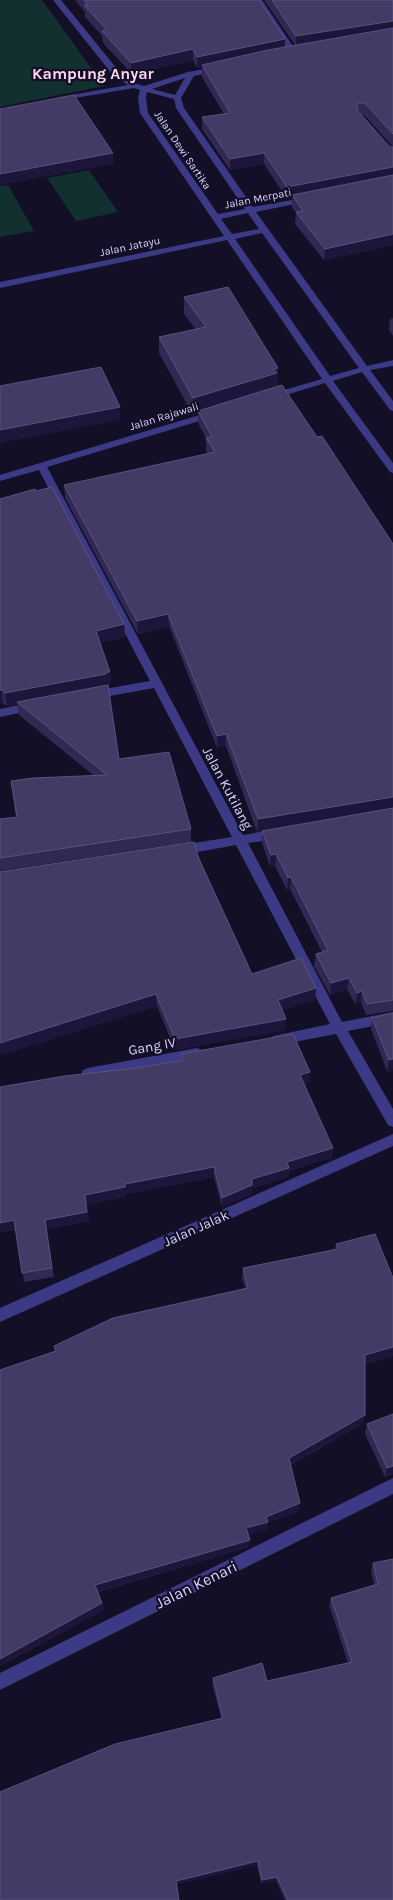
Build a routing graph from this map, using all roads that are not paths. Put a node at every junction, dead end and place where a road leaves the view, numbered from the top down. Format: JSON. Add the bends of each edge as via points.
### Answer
{"nodes":[{"id":1,"x":68,"y":0,"type":"edge"},
{"id":2,"x":258,"y":0,"type":"edge"},
{"id":3,"x":58,"y":1,"type":"edge"},
{"id":4,"x":301,"y":50,"type":"edge"},
{"id":5,"x":292,"y":51,"type":"junction"},
{"id":6,"x":283,"y":53,"type":"edge"},
{"id":7,"x":228,"y":66,"type":"edge"},
{"id":8,"x":191,"y":74,"type":"junction"},
{"id":9,"x":134,"y":86,"type":"junction"},
{"id":10,"x":144,"y":89,"type":"junction"},
{"id":11,"x":177,"y":98,"type":"junction"},
{"id":12,"x":50,"y":101,"type":"edge"},
{"id":13,"x":317,"y":197,"type":"edge"},
{"id":14,"x":251,"y":210,"type":"junction"},
{"id":15,"x":216,"y":218,"type":"junction"},
{"id":16,"x":264,"y":230,"type":"junction"},
{"id":17,"x":229,"y":236,"type":"junction"},
{"id":18,"x":0,"y":285,"type":"edge"},
{"id":19,"x":393,"y":363,"type":"edge"},
{"id":20,"x":364,"y":369,"type":"junction"},
{"id":21,"x":327,"y":379,"type":"junction"},
{"id":22,"x":261,"y":400,"type":"edge"},
{"id":23,"x":393,"y":408,"type":"edge"},
{"id":24,"x":223,"y":411,"type":"edge"},
{"id":25,"x":42,"y":466,"type":"junction"},
{"id":26,"x":393,"y":470,"type":"edge"},
{"id":27,"x":0,"y":478,"type":"edge"},
{"id":28,"x":156,"y":684,"type":"junction"},
{"id":29,"x":80,"y":698,"type":"edge"},
{"id":30,"x":42,"y":705,"type":"edge"},
{"id":31,"x":0,"y":713,"type":"edge"},
{"id":32,"x":287,"y":833,"type":"edge"},
{"id":33,"x":239,"y":841,"type":"junction"},
{"id":34,"x":172,"y":851,"type":"edge"},
{"id":35,"x":393,"y":1017,"type":"edge"},
{"id":36,"x":339,"y":1028,"type":"junction"},
{"id":37,"x":262,"y":1043,"type":"edge"},
{"id":38,"x":213,"y":1051,"type":"edge"},
{"id":39,"x":78,"y":1076,"type":"edge"},
{"id":40,"x":393,"y":1121,"type":"edge"},
{"id":41,"x":393,"y":1140,"type":"edge"},
{"id":42,"x":0,"y":1315,"type":"edge"},
{"id":43,"x":393,"y":1486,"type":"edge"},
{"id":44,"x":0,"y":1682,"type":"edge"}],
"edges":[{"from":1,"to":3,"type":"street"},
{"from":2,"to":5,"type":"street"},
{"from":3,"to":9,"type":"street","via":[[116,72]]},
{"from":4,"to":5,"type":"street"},
{"from":5,"to":6,"type":"street"},
{"from":7,"to":8,"type":"street"},
{"from":8,"to":10,"type":"street"},
{"from":8,"to":11,"type":"street","name":"Jalan Dewi Sartika"},
{"from":9,"to":10,"type":"street"},
{"from":9,"to":12,"type":"street"},
{"from":10,"to":11,"type":"street"},
{"from":10,"to":15,"type":"street","name":"Jalan Dewi Sartika","via":[[144,113]]},
{"from":11,"to":14,"type":"street","name":"Jalan Dewi Sartika","via":[[180,108]]},
{"from":13,"to":14,"type":"street","name":"Jalan Merpati"},
{"from":14,"to":15,"type":"street","name":"Jalan Merpati"},
{"from":14,"to":16,"type":"street","name":"Jalan Dewi Sartika"},
{"from":15,"to":17,"type":"street","name":"Jalan Dewi Sartika"},
{"from":16,"to":17,"type":"street","name":"Jalan Jatayu"},
{"from":16,"to":20,"type":"street","name":"Jalan Dewi Sartika"},
{"from":17,"to":18,"type":"street","name":"Jalan Jatayu"},
{"from":17,"to":21,"type":"street","name":"Jalan Dewi Sartika"},
{"from":19,"to":20,"type":"street"},
{"from":20,"to":21,"type":"street"},
{"from":20,"to":23,"type":"street","name":"Jalan Dewi Sartika"},
{"from":21,"to":22,"type":"street"},
{"from":21,"to":26,"type":"street","name":"Jalan Dewi Sartika"},
{"from":24,"to":25,"type":"street","name":"Jalan Rajawali"},
{"from":25,"to":27,"type":"street","name":"Jalan Rajawali"},
{"from":25,"to":28,"type":"street","name":"Jalan Kutilang"},
{"from":28,"to":29,"type":"street"},
{"from":28,"to":33,"type":"street","name":"Jalan Kutilang"},
{"from":30,"to":31,"type":"street"},
{"from":32,"to":33,"type":"street"},
{"from":33,"to":34,"type":"street"},
{"from":33,"to":36,"type":"street","name":"Jalan Kutilang"},
{"from":35,"to":36,"type":"street"},
{"from":36,"to":37,"type":"street"},
{"from":36,"to":40,"type":"street","name":"Jalan Kutilang"},
{"from":38,"to":39,"type":"street","name":"Gang IV"},
{"from":41,"to":42,"type":"street","name":"Jalan Jalak"},
{"from":43,"to":44,"type":"street","name":"Jalan Kenari"}]}
